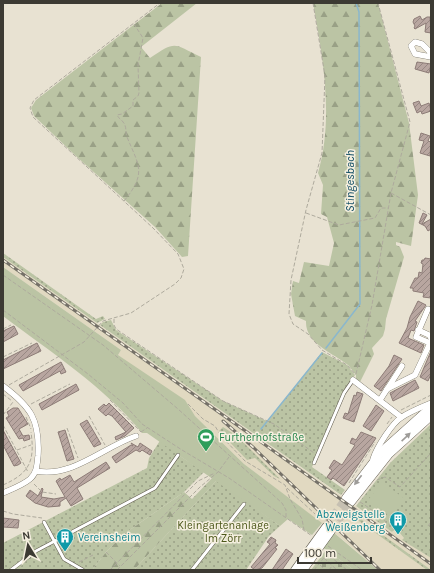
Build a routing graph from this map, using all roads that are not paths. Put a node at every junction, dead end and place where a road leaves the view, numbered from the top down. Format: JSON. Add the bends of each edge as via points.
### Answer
{"nodes":[{"id":1,"x":431,"y":53,"type":"edge"},
{"id":2,"x":431,"y":57,"type":"edge"},
{"id":3,"x":428,"y":309,"type":"dead end"},
{"id":4,"x":431,"y":341,"type":"edge"},
{"id":5,"x":402,"y":366,"type":"dead end"},
{"id":6,"x":355,"y":377,"type":"joint"},
{"id":7,"x":4,"y":387,"type":"edge"},
{"id":8,"x":387,"y":389,"type":"junction"},
{"id":9,"x":380,"y":400,"type":"junction"},
{"id":10,"x":431,"y":403,"type":"edge"},
{"id":11,"x":431,"y":407,"type":"edge"},
{"id":12,"x":399,"y":415,"type":"junction"},
{"id":13,"x":431,"y":416,"type":"edge"},
{"id":14,"x":136,"y":436,"type":"road end"},
{"id":15,"x":178,"y":455,"type":"dead end"},
{"id":16,"x":314,"y":463,"type":"dead end"},
{"id":17,"x":372,"y":463,"type":"junction"},
{"id":18,"x":36,"y":471,"type":"junction"},
{"id":19,"x":3,"y":493,"type":"edge"},
{"id":20,"x":244,"y":504,"type":"dead end"},
{"id":21,"x":44,"y":522,"type":"road end"},
{"id":22,"x":328,"y":529,"type":"tunnel mouth"},
{"id":23,"x":320,"y":540,"type":"junction"},
{"id":24,"x":55,"y":541,"type":"junction"},
{"id":25,"x":11,"y":570,"type":"edge"},
{"id":26,"x":83,"y":570,"type":"edge"},
{"id":27,"x":192,"y":570,"type":"edge"},
{"id":28,"x":295,"y":570,"type":"edge"},
{"id":29,"x":303,"y":570,"type":"edge"}],
"edges":[{"from":1,"to":2,"type":"street","via":[[418,42],[411,46],[415,54]]},
{"from":3,"to":4,"type":"street","via":[[416,337]]},
{"from":4,"to":8,"type":"street","via":[[415,375]]},
{"from":5,"to":8,"type":"street"},
{"from":6,"to":9,"type":"street"},
{"from":6,"to":16,"type":"lane","via":[[345,391]]},
{"from":7,"to":18,"type":"street","via":[[15,399],[27,406],[35,420],[38,435]]},
{"from":8,"to":9,"type":"street"},
{"from":9,"to":12,"type":"street"},
{"from":10,"to":12,"type":"street"},
{"from":11,"to":17,"type":"main road","via":[[393,440]]},
{"from":12,"to":17,"type":"street","via":[[377,449]]},
{"from":17,"to":13,"type":"main road","one_way":true,"via":[[352,500],[389,454]]},
{"from":14,"to":18,"type":"street","via":[[80,464],[51,472]]},
{"from":15,"to":24,"type":"lane","via":[[156,488]]},
{"from":18,"to":19,"type":"street","via":[[31,478]]},
{"from":20,"to":27,"type":"lane"},
{"from":21,"to":24,"type":"lane"},
{"from":22,"to":23,"type":"main road"},
{"from":23,"to":28,"type":"main road"},
{"from":23,"to":29,"type":"main road"},
{"from":24,"to":25,"type":"lane","via":[[36,551]]},
{"from":24,"to":26,"type":"lane","via":[[62,557]]}]}
